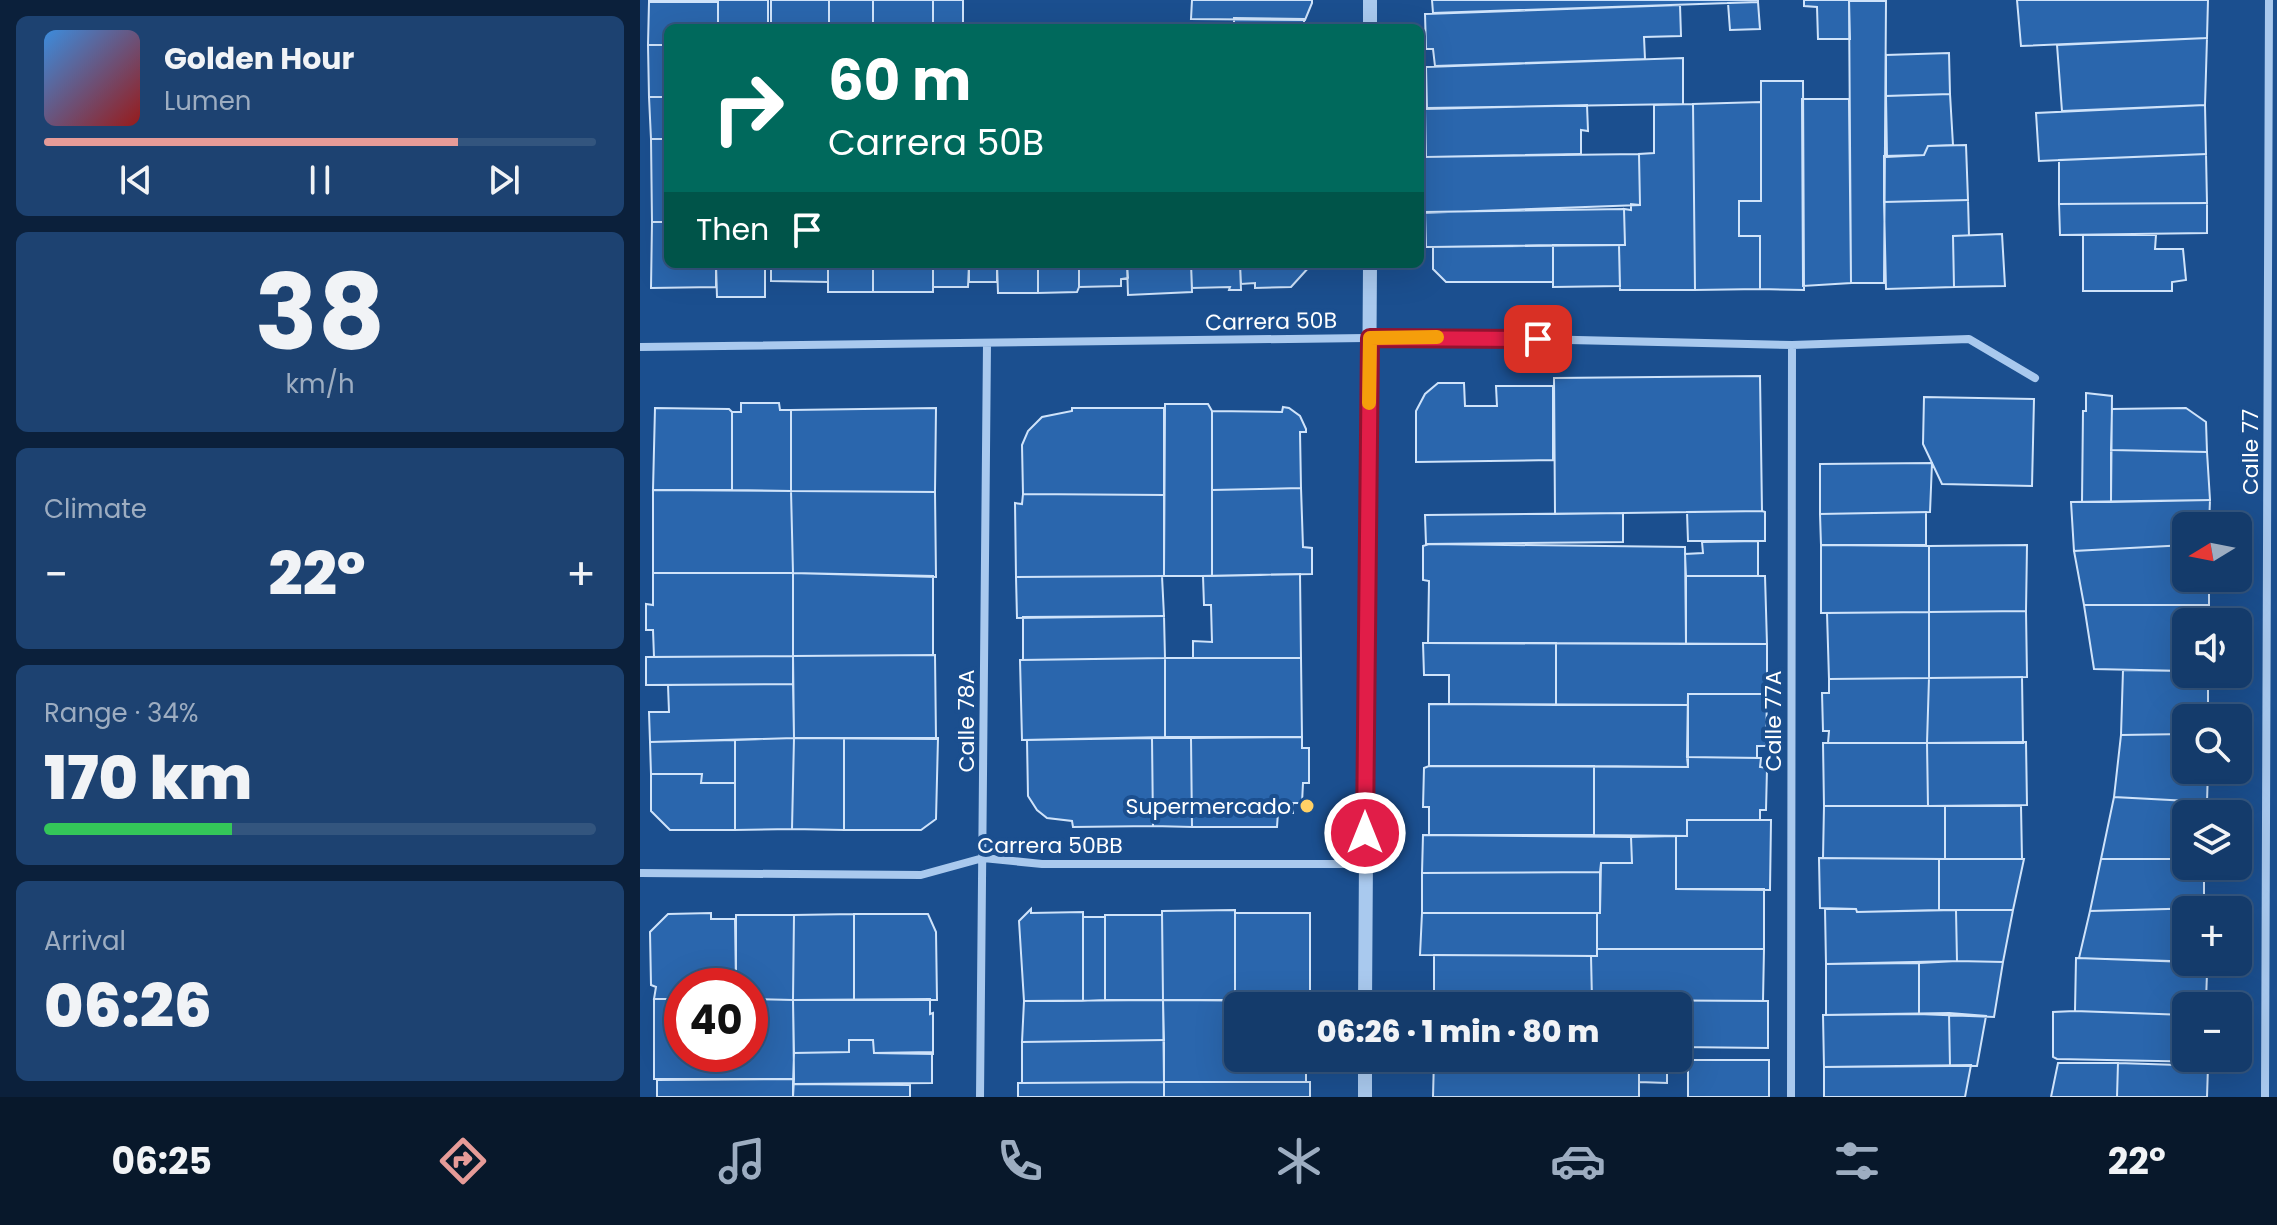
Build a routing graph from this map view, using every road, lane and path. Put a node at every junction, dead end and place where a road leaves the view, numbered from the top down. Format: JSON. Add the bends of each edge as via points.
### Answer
{"nodes":[{"id":1,"x":1370,"y":0,"type":"edge"},
{"id":2,"x":2269,"y":0,"type":"edge"},
{"id":3,"x":1370,"y":24,"type":"edge"},
{"id":4,"x":1370,"y":268,"type":"edge"},
{"id":5,"x":1370,"y":338,"type":"junction"},
{"id":6,"x":987,"y":344,"type":"junction"},
{"id":7,"x":2273,"y":344,"type":"edge"},
{"id":8,"x":1792,"y":345,"type":"junction"},
{"id":9,"x":640,"y":347,"type":"edge"},
{"id":10,"x":2035,"y":378,"type":"dead end"},
{"id":11,"x":983,"y":858,"type":"junction"},
{"id":12,"x":1365,"y":864,"type":"junction"},
{"id":13,"x":640,"y":873,"type":"edge"},
{"id":14,"x":1365,"y":992,"type":"edge"},
{"id":15,"x":1365,"y":1072,"type":"edge"},
{"id":16,"x":980,"y":1097,"type":"edge"},
{"id":17,"x":1365,"y":1097,"type":"edge"},
{"id":18,"x":1791,"y":1097,"type":"edge"},
{"id":19,"x":2265,"y":1097,"type":"edge"}],
"edges":[{"from":1,"to":3,"type":"street"},
{"from":2,"to":7,"type":"street","name":"Calle 77"},
{"from":4,"to":5,"type":"street"},
{"from":5,"to":6,"type":"street","name":"Carrera 50B"},
{"from":5,"to":8,"type":"street","name":"Carrera 50B"},
{"from":5,"to":12,"type":"street"},
{"from":6,"to":9,"type":"street","name":"Carrera 50B"},
{"from":6,"to":11,"type":"street","name":"Calle 78A"},
{"from":7,"to":19,"type":"street","name":"Calle 77"},
{"from":8,"to":10,"type":"street","name":"Carrera 50B","via":[[1969,339]]},
{"from":8,"to":18,"type":"street","name":"Calle 77A"},
{"from":11,"to":12,"type":"street","name":"Carrera 50BB","via":[[1042,864]]},
{"from":11,"to":13,"type":"street","name":"Carrera 50BB","via":[[921,875]]},
{"from":11,"to":16,"type":"street","name":"Calle 78A"},
{"from":12,"to":14,"type":"street"},
{"from":15,"to":17,"type":"street"}]}
